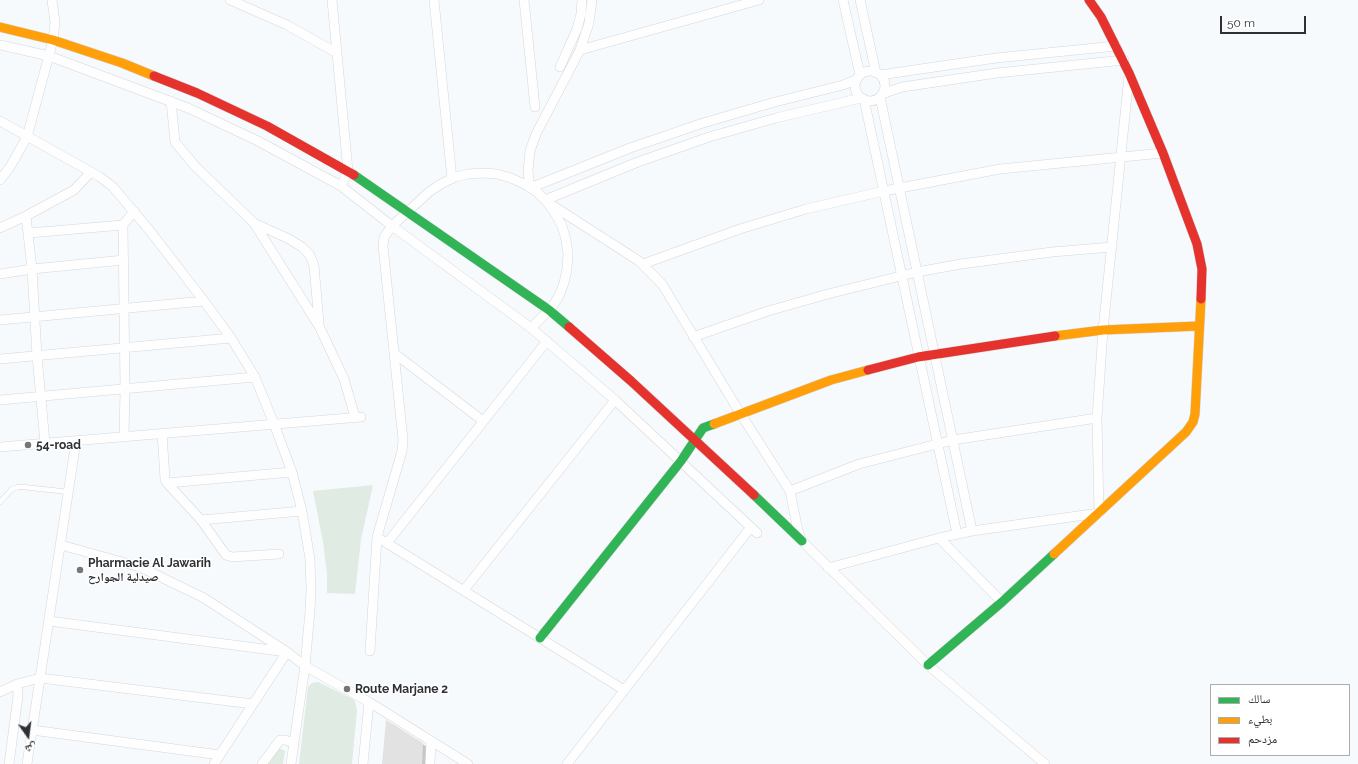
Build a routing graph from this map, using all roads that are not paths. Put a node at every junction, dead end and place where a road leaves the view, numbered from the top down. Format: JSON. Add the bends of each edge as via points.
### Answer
{"nodes":[{"id":1,"x":52,"y":0,"type":"edge"},
{"id":2,"x":230,"y":0,"type":"edge"},
{"id":3,"x":332,"y":0,"type":"edge"},
{"id":4,"x":434,"y":0,"type":"edge"},
{"id":5,"x":524,"y":0,"type":"edge"},
{"id":6,"x":582,"y":0,"type":"edge"},
{"id":7,"x":592,"y":0,"type":"edge"},
{"id":8,"x":759,"y":0,"type":"edge"},
{"id":9,"x":842,"y":0,"type":"edge"},
{"id":10,"x":860,"y":0,"type":"edge"},
{"id":11,"x":1089,"y":0,"type":"edge"},
{"id":12,"x":0,"y":27,"type":"edge"},
{"id":13,"x":53,"y":40,"type":"junction"},
{"id":14,"x":0,"y":45,"type":"edge"},
{"id":15,"x":1116,"y":46,"type":"junction"},
{"id":16,"x":580,"y":50,"type":"junction"},
{"id":17,"x":337,"y":53,"type":"junction"},
{"id":18,"x":50,"y":56,"type":"junction"},
{"id":19,"x":1124,"y":60,"type":"junction"},
{"id":20,"x":560,"y":67,"type":"dead end"},
{"id":21,"x":1129,"y":73,"type":"junction"},
{"id":22,"x":878,"y":74,"type":"junction"},
{"id":23,"x":858,"y":78,"type":"junction"},
{"id":24,"x":881,"y":95,"type":"junction"},
{"id":25,"x":862,"y":98,"type":"junction"},
{"id":26,"x":171,"y":101,"type":"junction"},
{"id":27,"x":535,"y":107,"type":"dead end"},
{"id":28,"x":0,"y":121,"type":"edge"},
{"id":29,"x":27,"y":137,"type":"junction"},
{"id":30,"x":1163,"y":153,"type":"junction"},
{"id":31,"x":1120,"y":158,"type":"junction"},
{"id":32,"x":348,"y":171,"type":"junction"},
{"id":33,"x":90,"y":173,"type":"junction"},
{"id":34,"x":452,"y":179,"type":"junction"},
{"id":35,"x":0,"y":180,"type":"edge"},
{"id":36,"x":341,"y":186,"type":"junction"},
{"id":37,"x":530,"y":188,"type":"junction"},
{"id":38,"x":900,"y":188,"type":"junction"},
{"id":39,"x":884,"y":191,"type":"junction"},
{"id":40,"x":546,"y":201,"type":"junction"},
{"id":41,"x":134,"y":211,"type":"junction"},
{"id":42,"x":407,"y":211,"type":"junction"},
{"id":43,"x":26,"y":216,"type":"junction"},
{"id":44,"x":254,"y":223,"type":"junction"},
{"id":45,"x":123,"y":225,"type":"junction"},
{"id":46,"x":392,"y":226,"type":"junction"},
{"id":47,"x":0,"y":228,"type":"edge"},
{"id":48,"x":29,"y":234,"type":"junction"},
{"id":49,"x":1112,"y":247,"type":"junction"},
{"id":50,"x":124,"y":260,"type":"junction"},
{"id":51,"x":643,"y":264,"type":"junction"},
{"id":52,"x":32,"y":269,"type":"junction"},
{"id":53,"x":917,"y":272,"type":"junction"},
{"id":54,"x":0,"y":274,"type":"edge"},
{"id":55,"x":902,"y":276,"type":"junction"},
{"id":56,"x":204,"y":301,"type":"junction"},
{"id":57,"x":124,"y":308,"type":"junction"},
{"id":58,"x":549,"y":310,"type":"junction"},
{"id":59,"x":35,"y":317,"type":"junction"},
{"id":60,"x":0,"y":320,"type":"edge"},
{"id":61,"x":319,"y":326,"type":"junction"},
{"id":62,"x":1199,"y":326,"type":"junction"},
{"id":63,"x":531,"y":328,"type":"junction"},
{"id":64,"x":1103,"y":330,"type":"junction"},
{"id":65,"x":693,"y":337,"type":"junction"},
{"id":66,"x":231,"y":338,"type":"junction"},
{"id":67,"x":547,"y":341,"type":"junction"},
{"id":68,"x":124,"y":348,"type":"junction"},
{"id":69,"x":394,"y":353,"type":"junction"},
{"id":70,"x":935,"y":354,"type":"junction"},
{"id":71,"x":37,"y":356,"type":"junction"},
{"id":72,"x":918,"y":357,"type":"junction"},
{"id":73,"x":0,"y":359,"type":"edge"},
{"id":74,"x":255,"y":376,"type":"junction"},
{"id":75,"x":125,"y":389,"type":"junction"},
{"id":76,"x":41,"y":397,"type":"junction"},
{"id":77,"x":0,"y":400,"type":"edge"},
{"id":78,"x":615,"y":400,"type":"junction"},
{"id":79,"x":740,"y":414,"type":"junction"},
{"id":80,"x":1097,"y":418,"type":"junction"},
{"id":81,"x":484,"y":421,"type":"junction"},
{"id":82,"x":274,"y":424,"type":"junction"},
{"id":83,"x":162,"y":433,"type":"junction"},
{"id":84,"x":124,"y":437,"type":"junction"},
{"id":85,"x":694,"y":439,"type":"junction"},
{"id":86,"x":953,"y":440,"type":"junction"},
{"id":87,"x":76,"y":441,"type":"junction"},
{"id":88,"x":45,"y":443,"type":"junction"},
{"id":89,"x":937,"y":444,"type":"junction"},
{"id":90,"x":0,"y":447,"type":"edge"},
{"id":91,"x":680,"y":461,"type":"junction"},
{"id":92,"x":292,"y":472,"type":"junction"},
{"id":93,"x":167,"y":483,"type":"junction"},
{"id":94,"x":790,"y":491,"type":"junction"},
{"id":95,"x":69,"y":492,"type":"junction"},
{"id":96,"x":0,"y":502,"type":"edge"},
{"id":97,"x":302,"y":511,"type":"junction"},
{"id":98,"x":1099,"y":513,"type":"junction"},
{"id":99,"x":201,"y":520,"type":"junction"},
{"id":100,"x":972,"y":530,"type":"junction"},
{"id":101,"x":957,"y":534,"type":"junction"},
{"id":102,"x":377,"y":537,"type":"junction"},
{"id":103,"x":939,"y":538,"type":"junction"},
{"id":104,"x":802,"y":541,"type":"junction"},
{"id":105,"x":387,"y":543,"type":"junction"},
{"id":106,"x":61,"y":545,"type":"junction"},
{"id":107,"x":279,"y":554,"type":"dead end"},
{"id":108,"x":828,"y":568,"type":"junction"},
{"id":109,"x":464,"y":590,"type":"junction"},
{"id":110,"x":1002,"y":602,"type":"junction"},
{"id":111,"x":49,"y":621,"type":"junction"},
{"id":112,"x":540,"y":638,"type":"junction"},
{"id":113,"x":370,"y":651,"type":"dead end"},
{"id":114,"x":287,"y":652,"type":"junction"},
{"id":115,"x":928,"y":665,"type":"junction"},
{"id":116,"x":305,"y":666,"type":"junction"},
{"id":117,"x":40,"y":678,"type":"junction"},
{"id":118,"x":16,"y":684,"type":"junction"},
{"id":119,"x":624,"y":690,"type":"junction"},
{"id":120,"x":0,"y":692,"type":"edge"},
{"id":121,"x":369,"y":702,"type":"junction"},
{"id":122,"x":253,"y":704,"type":"junction"},
{"id":123,"x":32,"y":730,"type":"junction"},
{"id":124,"x":431,"y":741,"type":"junction"},
{"id":125,"x":294,"y":743,"type":"junction"},
{"id":126,"x":220,"y":755,"type":"junction"},
{"id":127,"x":9,"y":764,"type":"edge"},
{"id":128,"x":27,"y":764,"type":"edge"},
{"id":129,"x":214,"y":764,"type":"edge"},
{"id":130,"x":262,"y":764,"type":"edge"},
{"id":131,"x":291,"y":764,"type":"edge"},
{"id":132,"x":363,"y":764,"type":"edge"},
{"id":133,"x":430,"y":764,"type":"edge"},
{"id":134,"x":468,"y":764,"type":"edge"},
{"id":135,"x":567,"y":764,"type":"edge"},
{"id":136,"x":1045,"y":764,"type":"edge"}],
"edges":[{"from":1,"to":13,"type":"street","via":[[55,23]]},
{"from":2,"to":17,"type":"street","via":[[287,25]]},
{"from":3,"to":17,"type":"street"},
{"from":4,"to":34,"type":"street"},
{"from":5,"to":27,"type":"street"},
{"from":6,"to":20,"type":"street","via":[[577,29]]},
{"from":7,"to":16,"type":"street","via":[[589,23]]},
{"from":8,"to":16,"type":"street"},
{"from":9,"to":23,"type":"street"},
{"from":10,"to":22,"type":"street"},
{"from":11,"to":15,"type":"street","via":[[1095,6]]},
{"from":12,"to":13,"type":"street"},
{"from":13,"to":18,"type":"street"},
{"from":13,"to":32,"type":"street","via":[[122,63],[197,93],[266,126]]},
{"from":14,"to":18,"type":"street"},
{"from":15,"to":19,"type":"street"},
{"from":15,"to":22,"type":"street","via":[[996,58]]},
{"from":16,"to":37,"type":"street","via":[[536,134],[528,161]]},
{"from":17,"to":32,"type":"street"},
{"from":18,"to":26,"type":"street"},
{"from":18,"to":29,"type":"street"},
{"from":19,"to":21,"type":"street"},
{"from":19,"to":24,"type":"street","via":[[989,74],[902,87]]},
{"from":21,"to":30,"type":"street"},
{"from":21,"to":31,"type":"street"},
{"from":22,"to":23,"type":"street","via":[[868,71]]},
{"from":22,"to":24,"type":"street","via":[[885,86]]},
{"from":23,"to":25,"type":"street","via":[[856,90]]},
{"from":23,"to":37,"type":"street","via":[[843,85],[703,123],[630,148]]},
{"from":24,"to":25,"type":"street","via":[[872,100]]},
{"from":24,"to":38,"type":"street"},
{"from":25,"to":39,"type":"street"},
{"from":25,"to":40,"type":"street","via":[[709,137],[638,162]]},
{"from":26,"to":36,"type":"street","via":[[258,141]]},
{"from":26,"to":44,"type":"street","via":[[175,142],[195,166]]},
{"from":28,"to":29,"type":"street"},
{"from":29,"to":33,"type":"street"},
{"from":29,"to":35,"type":"street"},
{"from":30,"to":31,"type":"street"},
{"from":30,"to":62,"type":"street","via":[[1200,254],[1202,269]]},
{"from":31,"to":38,"type":"street","via":[[1000,169]]},
{"from":31,"to":49,"type":"street"},
{"from":32,"to":36,"type":"street"},
{"from":32,"to":42,"type":"street"},
{"from":33,"to":41,"type":"street","via":[[113,187]]},
{"from":33,"to":43,"type":"street","via":[[74,190]]},
{"from":34,"to":37,"type":"street","via":[[468,174],[497,174]]},
{"from":34,"to":42,"type":"street","via":[[429,192]]},
{"from":36,"to":46,"type":"street"},
{"from":37,"to":40,"type":"street"},
{"from":38,"to":39,"type":"street"},
{"from":38,"to":53,"type":"street"},
{"from":39,"to":51,"type":"street","via":[[806,209],[740,229]]},
{"from":39,"to":55,"type":"street"},
{"from":40,"to":51,"type":"street"},
{"from":40,"to":58,"type":"street","via":[[562,226],[568,254],[564,283]]},
{"from":41,"to":45,"type":"street"},
{"from":41,"to":56,"type":"street"},
{"from":42,"to":46,"type":"street"},
{"from":42,"to":58,"type":"street"},
{"from":43,"to":47,"type":"street"},
{"from":43,"to":48,"type":"street"},
{"from":44,"to":61,"type":"street"},
{"from":44,"to":61,"type":"street","via":[[302,246],[309,254],[314,266]]},
{"from":45,"to":48,"type":"street"},
{"from":45,"to":50,"type":"street"},
{"from":46,"to":63,"type":"street"},
{"from":46,"to":69,"type":"street","via":[[384,237],[383,246]]},
{"from":48,"to":52,"type":"street"},
{"from":49,"to":53,"type":"street","via":[[1052,252]]},
{"from":49,"to":64,"type":"street"},
{"from":50,"to":52,"type":"street"},
{"from":50,"to":57,"type":"street"},
{"from":51,"to":65,"type":"street","via":[[662,284]]},
{"from":52,"to":54,"type":"street"},
{"from":52,"to":59,"type":"street"},
{"from":53,"to":55,"type":"street"},
{"from":53,"to":70,"type":"street"},
{"from":55,"to":65,"type":"street","via":[[776,309]]},
{"from":55,"to":72,"type":"street"},
{"from":56,"to":57,"type":"street"},
{"from":56,"to":66,"type":"street"},
{"from":57,"to":59,"type":"street"},
{"from":57,"to":68,"type":"street"},
{"from":58,"to":63,"type":"street"},
{"from":58,"to":85,"type":"street"},
{"from":59,"to":60,"type":"street"},
{"from":59,"to":71,"type":"street"},
{"from":61,"to":82,"type":"street","via":[[358,417]]},
{"from":62,"to":64,"type":"street"},
{"from":62,"to":98,"type":"street","via":[[1195,414],[1190,428]]},
{"from":63,"to":67,"type":"street"},
{"from":64,"to":70,"type":"street"},
{"from":64,"to":80,"type":"street"},
{"from":65,"to":79,"type":"street"},
{"from":66,"to":68,"type":"street"},
{"from":66,"to":74,"type":"street"},
{"from":67,"to":78,"type":"street"},
{"from":67,"to":81,"type":"street"},
{"from":68,"to":71,"type":"street"},
{"from":68,"to":75,"type":"street"},
{"from":69,"to":81,"type":"street"},
{"from":69,"to":102,"type":"street","via":[[402,451]]},
{"from":70,"to":72,"type":"street"},
{"from":70,"to":86,"type":"street"},
{"from":71,"to":73,"type":"street"},
{"from":71,"to":76,"type":"street"},
{"from":72,"to":79,"type":"street","via":[[831,380]]},
{"from":72,"to":89,"type":"street"},
{"from":74,"to":75,"type":"street"},
{"from":74,"to":82,"type":"street"},
{"from":75,"to":76,"type":"street"},
{"from":75,"to":84,"type":"street"},
{"from":76,"to":77,"type":"street"},
{"from":76,"to":88,"type":"street"},
{"from":78,"to":91,"type":"street"},
{"from":78,"to":109,"type":"street"},
{"from":79,"to":85,"type":"street","via":[[702,428]]},
{"from":79,"to":94,"type":"street"},
{"from":80,"to":86,"type":"street"},
{"from":80,"to":98,"type":"street"},
{"from":81,"to":105,"type":"street"},
{"from":82,"to":83,"type":"street"},
{"from":82,"to":92,"type":"street"},
{"from":83,"to":84,"type":"street"},
{"from":83,"to":93,"type":"street"},
{"from":84,"to":87,"type":"street"},
{"from":85,"to":91,"type":"street"},
{"from":85,"to":104,"type":"street"},
{"from":86,"to":89,"type":"street"},
{"from":86,"to":100,"type":"street"},
{"from":87,"to":88,"type":"street"},
{"from":87,"to":95,"type":"street"},
{"from":88,"to":90,"type":"street"},
{"from":89,"to":94,"type":"street","via":[[859,464]]},
{"from":89,"to":101,"type":"street"},
{"from":91,"to":112,"type":"street"},
{"from":91,"to":119,"type":"street","via":[[754,530]]},
{"from":92,"to":93,"type":"street"},
{"from":92,"to":97,"type":"street"},
{"from":93,"to":99,"type":"street"},
{"from":94,"to":104,"type":"street"},
{"from":95,"to":96,"type":"lane","via":[[18,487],[12,489]]},
{"from":95,"to":106,"type":"street"},
{"from":97,"to":99,"type":"street"},
{"from":97,"to":116,"type":"street","via":[[310,559],[311,590]]},
{"from":98,"to":100,"type":"street"},
{"from":98,"to":110,"type":"street"},
{"from":99,"to":107,"type":"street","via":[[226,555],[232,557]]},
{"from":100,"to":101,"type":"street"},
{"from":101,"to":103,"type":"street"},
{"from":102,"to":105,"type":"street"},
{"from":102,"to":113,"type":"street"},
{"from":103,"to":108,"type":"street"},
{"from":103,"to":110,"type":"street"},
{"from":104,"to":108,"type":"street"},
{"from":105,"to":109,"type":"street"},
{"from":106,"to":111,"type":"street"},
{"from":106,"to":114,"type":"street","via":[[140,567],[204,598]]},
{"from":108,"to":115,"type":"street"},
{"from":109,"to":112,"type":"street"},
{"from":110,"to":115,"type":"street"},
{"from":111,"to":114,"type":"street"},
{"from":111,"to":117,"type":"street"},
{"from":112,"to":119,"type":"street"},
{"from":114,"to":116,"type":"street"},
{"from":114,"to":122,"type":"street"},
{"from":115,"to":136,"type":"street"},
{"from":116,"to":121,"type":"street"},
{"from":116,"to":125,"type":"street"},
{"from":117,"to":118,"type":"street"},
{"from":117,"to":122,"type":"street"},
{"from":117,"to":123,"type":"street"},
{"from":118,"to":120,"type":"street"},
{"from":118,"to":127,"type":"street","via":[[18,696]]},
{"from":119,"to":135,"type":"street"},
{"from":121,"to":124,"type":"street"},
{"from":121,"to":132,"type":"street"},
{"from":122,"to":126,"type":"street"},
{"from":123,"to":126,"type":"street"},
{"from":123,"to":128,"type":"street"},
{"from":124,"to":133,"type":"street"},
{"from":124,"to":134,"type":"street"},
{"from":125,"to":130,"type":"street","via":[[280,740]]},
{"from":125,"to":131,"type":"street"},
{"from":126,"to":129,"type":"street"}]}
